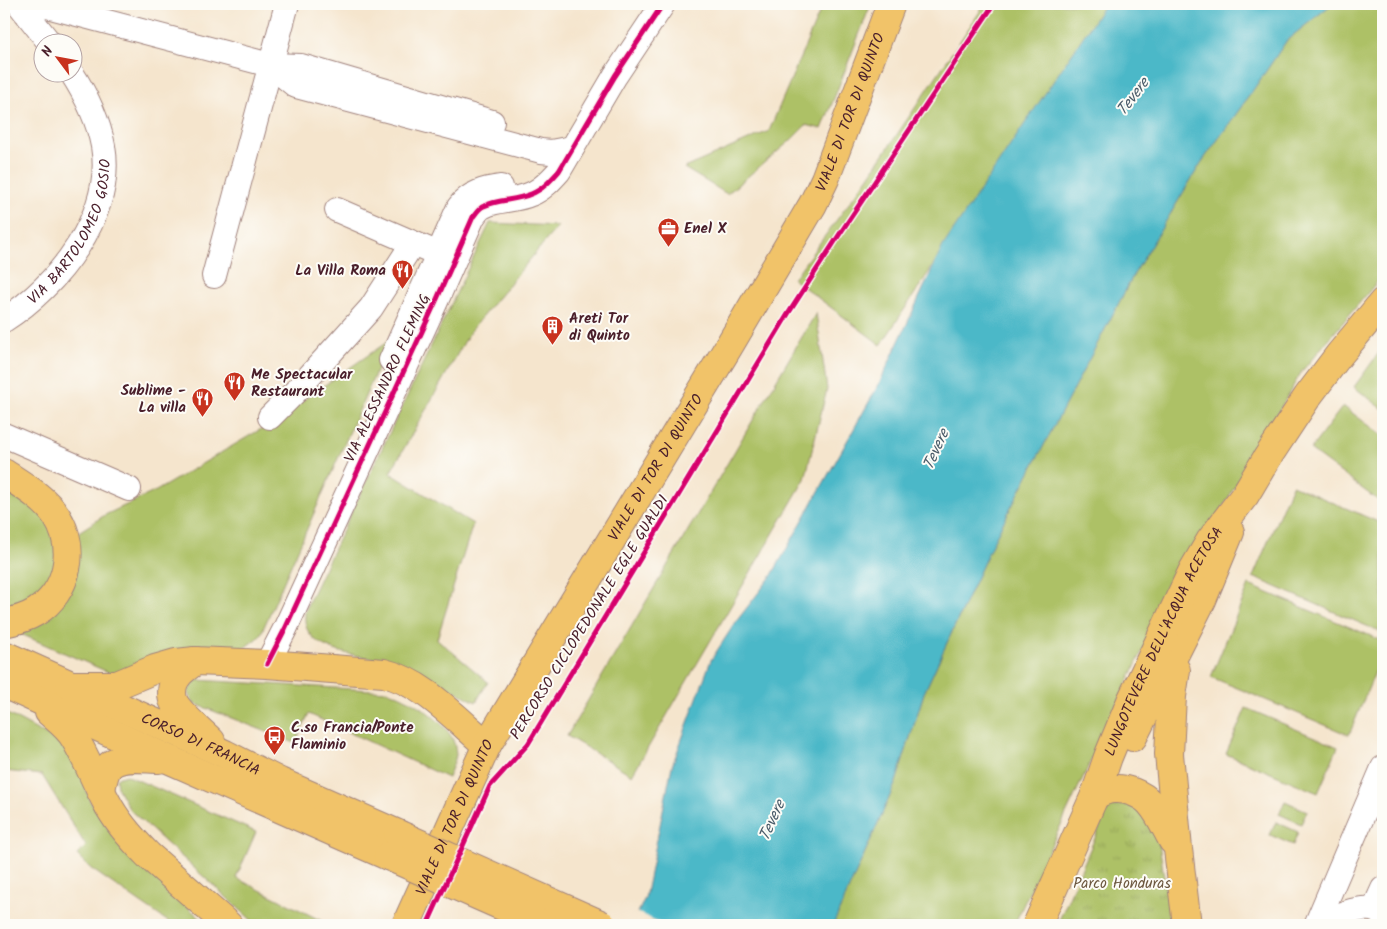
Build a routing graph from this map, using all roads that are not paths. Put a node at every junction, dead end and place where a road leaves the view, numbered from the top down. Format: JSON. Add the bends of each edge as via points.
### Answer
{"nodes":[{"id":1,"x":19,"y":4,"type":"edge"},
{"id":2,"x":39,"y":4,"type":"edge"},
{"id":3,"x":287,"y":4,"type":"edge"},
{"id":4,"x":663,"y":4,"type":"edge"},
{"id":5,"x":891,"y":4,"type":"edge"},
{"id":6,"x":41,"y":32,"type":"edge"},
{"id":7,"x":270,"y":65,"type":"junction"},
{"id":8,"x":77,"y":82,"type":"edge"},
{"id":9,"x":572,"y":148,"type":"junction"},
{"id":10,"x":545,"y":185,"type":"junction"},
{"id":11,"x":337,"y":210,"type":"dead end"},
{"id":12,"x":413,"y":243,"type":"junction"},
{"id":13,"x":438,"y":253,"type":"junction"},
{"id":14,"x":214,"y":276,"type":"dead end"},
{"id":15,"x":1383,"y":302,"type":"edge"},
{"id":16,"x":4,"y":320,"type":"edge"},
{"id":17,"x":270,"y":418,"type":"dead end"},
{"id":18,"x":4,"y":435,"type":"edge"},
{"id":19,"x":4,"y":473,"type":"edge"},
{"id":20,"x":130,"y":489,"type":"dead end"},
{"id":21,"x":1245,"y":495,"type":"junction"},
{"id":22,"x":4,"y":623,"type":"edge"},
{"id":23,"x":1181,"y":644,"type":"junction"},
{"id":24,"x":4,"y":655,"type":"edge"},
{"id":25,"x":195,"y":661,"type":"junction"},
{"id":26,"x":267,"y":664,"type":"junction"},
{"id":27,"x":70,"y":684,"type":"junction"},
{"id":28,"x":13,"y":689,"type":"edge"},
{"id":29,"x":487,"y":745,"type":"junction"},
{"id":30,"x":225,"y":754,"type":"junction"},
{"id":31,"x":168,"y":759,"type":"junction"},
{"id":32,"x":1383,"y":768,"type":"edge"},
{"id":33,"x":101,"y":791,"type":"junction"},
{"id":34,"x":1095,"y":795,"type":"junction"},
{"id":35,"x":393,"y":845,"type":"junction"},
{"id":36,"x":1178,"y":849,"type":"junction"},
{"id":37,"x":1380,"y":904,"type":"edge"},
{"id":38,"x":228,"y":925,"type":"edge"},
{"id":39,"x":406,"y":925,"type":"edge"},
{"id":40,"x":545,"y":925,"type":"edge"},
{"id":41,"x":602,"y":925,"type":"edge"},
{"id":42,"x":1037,"y":925,"type":"edge"},
{"id":43,"x":1187,"y":925,"type":"edge"},
{"id":44,"x":1316,"y":925,"type":"edge"},
{"id":45,"x":1322,"y":925,"type":"edge"}],
"edges":[{"from":1,"to":6,"type":"street"},
{"from":2,"to":7,"type":"street"},
{"from":3,"to":7,"type":"street"},
{"from":4,"to":9,"type":"street","name":"VIA ALESSANDRO FLEMING"},
{"from":5,"to":29,"type":"main road","name":"VIALE DI TOR DI QUINTO","via":[[813,204]]},
{"from":7,"to":9,"type":"street","via":[[296,86],[541,151]]},
{"from":7,"to":14,"type":"street"},
{"from":8,"to":16,"type":"street","name":"VIA BARTOLOMEO GOSIO","via":[[88,101],[101,140],[104,160],[100,195],[86,230],[64,265],[28,303]]},
{"from":9,"to":10,"type":"street","name":"VIA ALESSANDRO FLEMING"},
{"from":10,"to":13,"type":"street","name":"VIA ALESSANDRO FLEMING","via":[[517,184],[471,195],[459,207]]},
{"from":10,"to":26,"type":"street","name":"VIA ALESSANDRO FLEMING","via":[[533,194],[484,206],[472,217]]},
{"from":11,"to":12,"type":"street"},
{"from":12,"to":13,"type":"street"},
{"from":12,"to":17,"type":"street","via":[[371,308]]},
{"from":13,"to":26,"type":"street","name":"VIA ALESSANDRO FLEMING","via":[[271,626]]},
{"from":15,"to":21,"type":"main road","name":"LUNGOTEVERE DELL'ACQUA ACETOSA","via":[[1313,390]]},
{"from":18,"to":20,"type":"street"},
{"from":19,"to":22,"type":"main road","via":[[31,492],[57,517],[68,551],[62,582],[48,602],[30,616]]},
{"from":21,"to":23,"type":"main road","name":"LUNGOTEVERE DELL'ACQUA ACETOSA"},
{"from":21,"to":34,"type":"main road","name":"LUNGOTEVERE DELL'ACQUA ACETOSA","via":[[1210,540],[1182,591],[1131,701]]},
{"from":23,"to":34,"type":"main road","name":"LUNGOTEVERE DELL'ACQUA ACETOSA","via":[[1135,735]]},
{"from":23,"to":36,"type":"main road","via":[[1172,696],[1169,744]]},
{"from":24,"to":27,"type":"main road","name":"CORSO DI FRANCIA"},
{"from":25,"to":26,"type":"main road"},
{"from":25,"to":27,"type":"main road","via":[[155,669],[117,685]]},
{"from":25,"to":30,"type":"main road","via":[[175,679],[173,701]]},
{"from":26,"to":29,"type":"main road","via":[[394,675],[422,690]]},
{"from":27,"to":30,"type":"main road","name":"CORSO DI FRANCIA"},
{"from":28,"to":31,"type":"main road","name":"CORSO DI FRANCIA"},
{"from":28,"to":33,"type":"main road","via":[[44,708],[72,734]]},
{"from":29,"to":39,"type":"main road","name":"VIALE DI TOR DI QUINTO"},
{"from":30,"to":35,"type":"main road","name":"CORSO DI FRANCIA"},
{"from":31,"to":33,"type":"main road","via":[[118,760],[106,772]]},
{"from":31,"to":35,"type":"main road","name":"CORSO DI FRANCIA"},
{"from":32,"to":44,"type":"street"},
{"from":33,"to":38,"type":"main road","via":[[118,820],[148,856]]},
{"from":34,"to":36,"type":"main road","via":[[1115,789],[1143,797]]},
{"from":34,"to":42,"type":"main road","name":"LUNGOTEVERE DELL'ACQUA ACETOSA"},
{"from":35,"to":40,"type":"main road","bridge":true},
{"from":35,"to":41,"type":"main road","bridge":true},
{"from":36,"to":43,"type":"main road"},
{"from":37,"to":45,"type":"street","via":[[1342,914]]}]}
